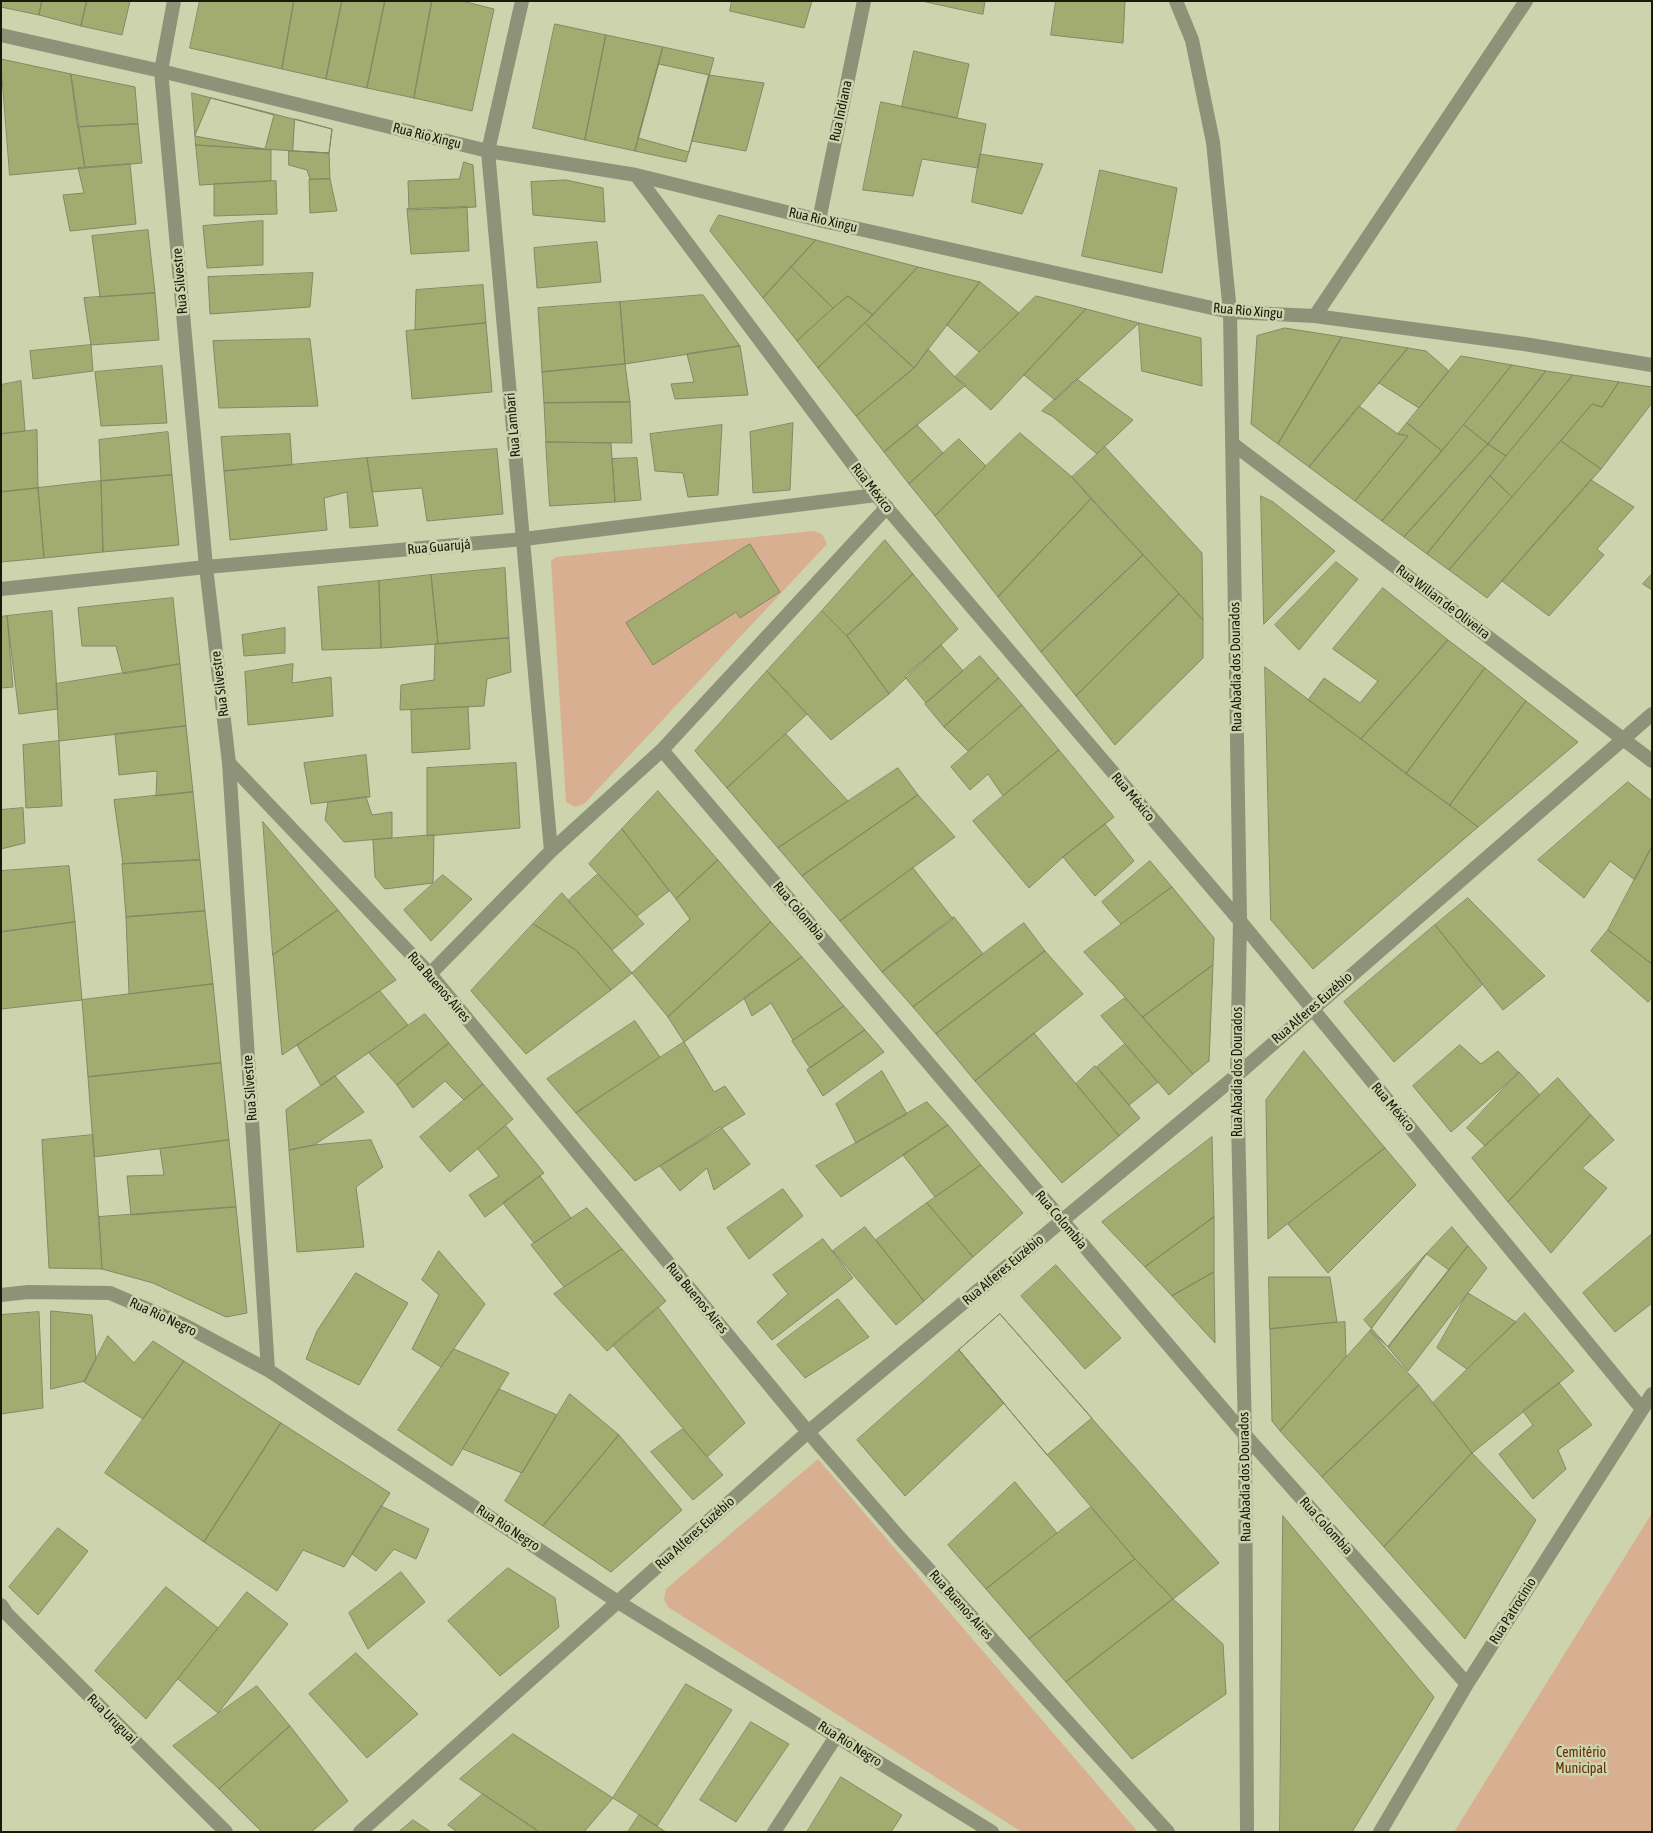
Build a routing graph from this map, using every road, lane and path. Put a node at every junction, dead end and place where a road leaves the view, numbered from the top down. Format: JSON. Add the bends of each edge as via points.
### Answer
{"nodes":[{"id":1,"x":174,"y":1,"type":"edge"},
{"id":2,"x":522,"y":1,"type":"edge"},
{"id":3,"x":864,"y":1,"type":"edge"},
{"id":4,"x":1176,"y":1,"type":"edge"},
{"id":5,"x":1526,"y":1,"type":"edge"},
{"id":6,"x":1,"y":35,"type":"edge"},
{"id":7,"x":161,"y":71,"type":"junction"},
{"id":8,"x":488,"y":150,"type":"junction"},
{"id":9,"x":636,"y":176,"type":"junction"},
{"id":10,"x":819,"y":220,"type":"junction"},
{"id":11,"x":1230,"y":312,"type":"junction"},
{"id":12,"x":1315,"y":316,"type":"junction"},
{"id":13,"x":1652,"y":365,"type":"edge"},
{"id":14,"x":1232,"y":444,"type":"junction"},
{"id":15,"x":876,"y":495,"type":"junction"},
{"id":16,"x":887,"y":508,"type":"junction"},
{"id":17,"x":524,"y":539,"type":"junction"},
{"id":18,"x":206,"y":567,"type":"junction"},
{"id":19,"x":1,"y":589,"type":"edge"},
{"id":20,"x":1652,"y":714,"type":"edge"},
{"id":21,"x":1625,"y":739,"type":"junction"},
{"id":22,"x":662,"y":750,"type":"junction"},
{"id":23,"x":1652,"y":761,"type":"edge"},
{"id":24,"x":229,"y":763,"type":"junction"},
{"id":25,"x":552,"y":851,"type":"junction"},
{"id":26,"x":1240,"y":921,"type":"junction"},
{"id":27,"x":430,"y":974,"type":"junction"},
{"id":28,"x":1312,"y":1008,"type":"junction"},
{"id":29,"x":1237,"y":1075,"type":"junction"},
{"id":30,"x":1062,"y":1221,"type":"junction"},
{"id":31,"x":1,"y":1295,"type":"edge"},
{"id":32,"x":268,"y":1370,"type":"junction"},
{"id":33,"x":1652,"y":1394,"type":"edge"},
{"id":34,"x":1642,"y":1409,"type":"junction"},
{"id":35,"x":808,"y":1432,"type":"junction"},
{"id":36,"x":1245,"y":1435,"type":"junction"},
{"id":37,"x":618,"y":1602,"type":"junction"},
{"id":38,"x":1,"y":1604,"type":"edge"},
{"id":39,"x":1467,"y":1684,"type":"junction"},
{"id":40,"x":837,"y":1735,"type":"junction"},
{"id":41,"x":226,"y":1832,"type":"edge"},
{"id":42,"x":360,"y":1832,"type":"edge"},
{"id":43,"x":774,"y":1832,"type":"edge"},
{"id":44,"x":992,"y":1832,"type":"edge"},
{"id":45,"x":1168,"y":1832,"type":"edge"},
{"id":46,"x":1247,"y":1832,"type":"edge"},
{"id":47,"x":1380,"y":1832,"type":"edge"}],
"edges":[{"from":1,"to":7,"type":"street","name":"Rua Silvestre"},
{"from":2,"to":8,"type":"street","name":"Rua Lambari"},
{"from":3,"to":10,"type":"street","name":"Rua Indiana"},
{"from":4,"to":11,"type":"street","name":"Rua Abadia dos Dourados","via":[[1192,40],[1212,142]]},
{"from":5,"to":12,"type":"street"},
{"from":6,"to":7,"type":"street","name":"Rua Rio Xingu"},
{"from":7,"to":8,"type":"street","name":"Rua Rio Xingu"},
{"from":7,"to":18,"type":"street","name":"Rua Silvestre"},
{"from":8,"to":9,"type":"street","name":"Rua Rio Xingu"},
{"from":8,"to":17,"type":"street","name":"Rua Lambari"},
{"from":9,"to":10,"type":"street","name":"Rua Rio Xingu"},
{"from":9,"to":15,"type":"street","name":"Rua México"},
{"from":10,"to":11,"type":"street","name":"Rua Rio Xingu"},
{"from":11,"to":12,"type":"street","name":"Rua Rio Xingu"},
{"from":11,"to":14,"type":"street","name":"Rua Abadia dos Dourados"},
{"from":12,"to":13,"type":"street","name":"Rua Rio Xingu"},
{"from":14,"to":21,"type":"street","name":"Rua Wilian de Oliveira"},
{"from":14,"to":26,"type":"street","name":"Rua Abadia dos Dourados"},
{"from":15,"to":16,"type":"street","name":"Rua México"},
{"from":15,"to":17,"type":"street","name":"Rua Guarujá"},
{"from":16,"to":22,"type":"street"},
{"from":16,"to":26,"type":"street","name":"Rua México"},
{"from":17,"to":18,"type":"street","name":"Rua Guarujá"},
{"from":17,"to":25,"type":"street","name":"Rua Lambari"},
{"from":18,"to":19,"type":"street","name":"Rua Guarujá"},
{"from":18,"to":24,"type":"street","name":"Rua Silvestre"},
{"from":20,"to":21,"type":"street","name":"Rua Alferes Euzébio"},
{"from":21,"to":23,"type":"street","name":"Rua Wilian de Oliveira"},
{"from":21,"to":28,"type":"street","name":"Rua Alferes Euzébio"},
{"from":22,"to":25,"type":"street"},
{"from":22,"to":30,"type":"street","name":"Rua Colombia"},
{"from":24,"to":27,"type":"street","name":"Rua Buenos Aires"},
{"from":24,"to":32,"type":"street","name":"Rua Silvestre"},
{"from":25,"to":27,"type":"street"},
{"from":26,"to":28,"type":"street","name":"Rua México"},
{"from":26,"to":29,"type":"street","name":"Rua Abadia dos Dourados"},
{"from":27,"to":35,"type":"street","name":"Rua Buenos Aires"},
{"from":28,"to":29,"type":"street","name":"Rua Alferes Euzébio"},
{"from":28,"to":34,"type":"street","name":"Rua México"},
{"from":29,"to":30,"type":"street","name":"Rua Alferes Euzébio"},
{"from":29,"to":36,"type":"street","name":"Rua Abadia dos Dourados"},
{"from":30,"to":35,"type":"street","name":"Rua Alferes Euzébio"},
{"from":30,"to":36,"type":"street","name":"Rua Colombia"},
{"from":31,"to":32,"type":"street","name":"Rua Rio Negro","via":[[28,1292],[110,1293],[182,1324]]},
{"from":32,"to":37,"type":"street","name":"Rua Rio Negro"},
{"from":33,"to":34,"type":"street","name":"Rua Patrocinio"},
{"from":34,"to":39,"type":"street","name":"Rua Patrocinio"},
{"from":35,"to":37,"type":"street","name":"Rua Alferes Euzébio"},
{"from":35,"to":45,"type":"street","name":"Rua Buenos Aires","via":[[900,1538]]},
{"from":36,"to":39,"type":"street","name":"Rua Colombia"},
{"from":36,"to":46,"type":"street","name":"Rua Abadia dos Dourados"},
{"from":37,"to":40,"type":"street","name":"Rua Rio Negro"},
{"from":37,"to":42,"type":"street","name":"Rua Alferes Euzébio"},
{"from":38,"to":41,"type":"street","name":"Rua Uruguai","via":[[7,1614]]},
{"from":39,"to":47,"type":"street","name":"Rua Patrocinio"},
{"from":40,"to":43,"type":"street"},
{"from":40,"to":44,"type":"street","name":"Rua Rio Negro"}]}
